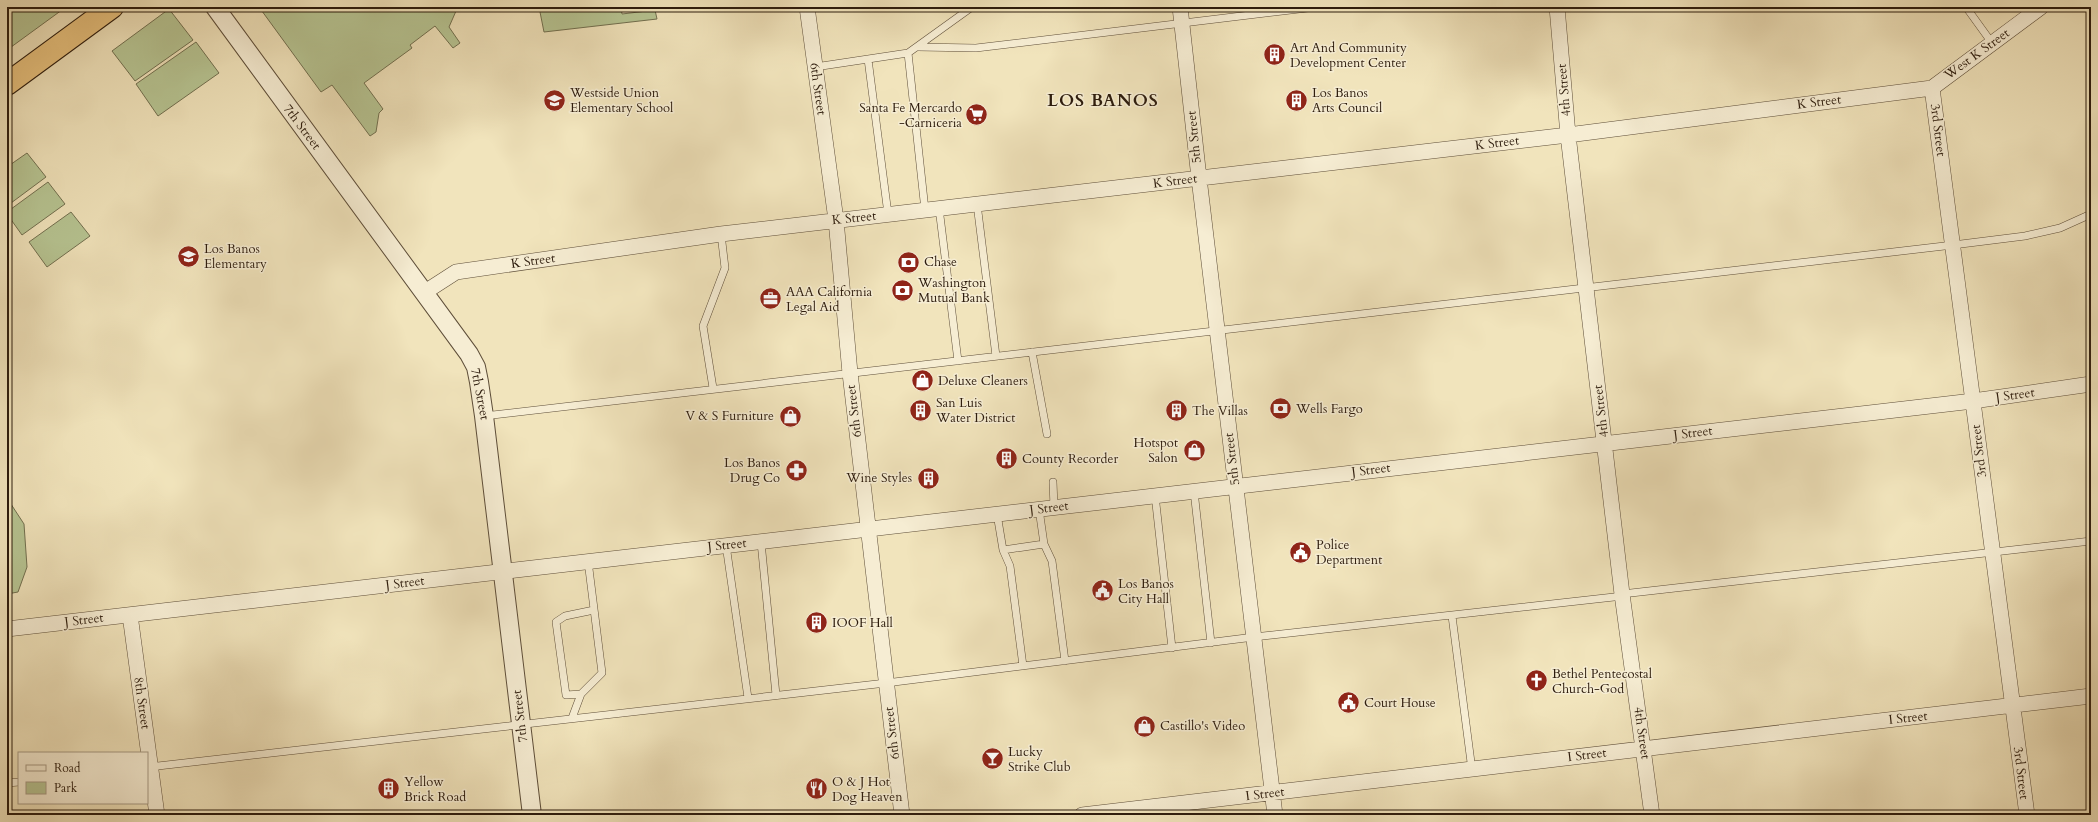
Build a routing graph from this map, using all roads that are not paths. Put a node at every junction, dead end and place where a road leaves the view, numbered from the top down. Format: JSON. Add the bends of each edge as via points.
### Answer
{"nodes":[{"id":1,"x":112,"y":7,"type":"edge"},
{"id":2,"x":215,"y":7,"type":"edge"},
{"id":3,"x":807,"y":7,"type":"edge"},
{"id":4,"x":972,"y":7,"type":"edge"},
{"id":5,"x":1180,"y":7,"type":"edge"},
{"id":6,"x":1316,"y":7,"type":"edge"},
{"id":7,"x":1557,"y":7,"type":"edge"},
{"id":8,"x":1966,"y":7,"type":"edge"},
{"id":9,"x":2041,"y":7,"type":"edge"},
{"id":10,"x":1182,"y":23,"type":"junction"},
{"id":11,"x":1992,"y":43,"type":"junction"},
{"id":12,"x":918,"y":47,"type":"junction"},
{"id":13,"x":908,"y":52,"type":"junction"},
{"id":14,"x":868,"y":59,"type":"junction"},
{"id":15,"x":815,"y":67,"type":"junction"},
{"id":16,"x":7,"y":84,"type":"edge"},
{"id":17,"x":1932,"y":88,"type":"junction"},
{"id":18,"x":1568,"y":135,"type":"junction"},
{"id":19,"x":1199,"y":178,"type":"junction"},
{"id":20,"x":977,"y":204,"type":"junction"},
{"id":21,"x":932,"y":209,"type":"junction"},
{"id":22,"x":888,"y":214,"type":"junction"},
{"id":23,"x":2091,"y":214,"type":"edge"},
{"id":24,"x":836,"y":220,"type":"junction"},
{"id":25,"x":721,"y":234,"type":"junction"},
{"id":26,"x":1953,"y":245,"type":"junction"},
{"id":27,"x":1586,"y":287,"type":"junction"},
{"id":28,"x":425,"y":292,"type":"junction"},
{"id":29,"x":1217,"y":330,"type":"junction"},
{"id":30,"x":1032,"y":352,"type":"junction"},
{"id":31,"x":996,"y":356,"type":"junction"},
{"id":32,"x":958,"y":361,"type":"junction"},
{"id":33,"x":850,"y":374,"type":"junction"},
{"id":34,"x":2091,"y":384,"type":"edge"},
{"id":35,"x":713,"y":388,"type":"junction"},
{"id":36,"x":1973,"y":401,"type":"junction"},
{"id":37,"x":484,"y":416,"type":"junction"},
{"id":38,"x":1047,"y":434,"type":"dead end"},
{"id":39,"x":1604,"y":444,"type":"junction"},
{"id":40,"x":1052,"y":482,"type":"dead end"},
{"id":41,"x":1235,"y":486,"type":"junction"},
{"id":42,"x":1194,"y":491,"type":"junction"},
{"id":43,"x":1155,"y":495,"type":"junction"},
{"id":44,"x":1054,"y":507,"type":"junction"},
{"id":45,"x":1038,"y":509,"type":"junction"},
{"id":46,"x":997,"y":514,"type":"junction"},
{"id":47,"x":868,"y":529,"type":"junction"},
{"id":48,"x":2091,"y":541,"type":"edge"},
{"id":49,"x":761,"y":542,"type":"junction"},
{"id":50,"x":1044,"y":544,"type":"junction"},
{"id":51,"x":726,"y":545,"type":"junction"},
{"id":52,"x":1003,"y":550,"type":"junction"},
{"id":53,"x":1991,"y":553,"type":"junction"},
{"id":54,"x":588,"y":561,"type":"junction"},
{"id":55,"x":503,"y":571,"type":"junction"},
{"id":56,"x":1622,"y":595,"type":"junction"},
{"id":57,"x":594,"y":610,"type":"junction"},
{"id":58,"x":130,"y":615,"type":"junction"},
{"id":59,"x":1452,"y":616,"type":"junction"},
{"id":60,"x":7,"y":629,"type":"edge"},
{"id":61,"x":1254,"y":637,"type":"junction"},
{"id":62,"x":1211,"y":642,"type":"junction"},
{"id":63,"x":1172,"y":648,"type":"junction"},
{"id":64,"x":1065,"y":661,"type":"junction"},
{"id":65,"x":1023,"y":666,"type":"junction"},
{"id":66,"x":886,"y":683,"type":"junction"},
{"id":67,"x":581,"y":694,"type":"junction"},
{"id":68,"x":776,"y":695,"type":"junction"},
{"id":69,"x":2091,"y":696,"type":"edge"},
{"id":70,"x":748,"y":698,"type":"junction"},
{"id":71,"x":2013,"y":706,"type":"junction"},
{"id":72,"x":572,"y":718,"type":"junction"},
{"id":73,"x":521,"y":724,"type":"junction"},
{"id":74,"x":1644,"y":748,"type":"junction"},
{"id":75,"x":147,"y":752,"type":"edge"},
{"id":76,"x":149,"y":767,"type":"edge"},
{"id":77,"x":1472,"y":770,"type":"junction"},
{"id":78,"x":18,"y":782,"type":"edge"},
{"id":79,"x":7,"y":783,"type":"edge"},
{"id":80,"x":1272,"y":793,"type":"junction"},
{"id":81,"x":157,"y":815,"type":"edge"},
{"id":82,"x":532,"y":815,"type":"edge"},
{"id":83,"x":902,"y":815,"type":"edge"},
{"id":84,"x":1082,"y":815,"type":"edge"},
{"id":85,"x":1275,"y":815,"type":"edge"},
{"id":86,"x":1652,"y":815,"type":"edge"},
{"id":87,"x":2027,"y":815,"type":"edge"}],
"edges":[{"from":1,"to":16,"type":"highway"},
{"from":2,"to":28,"type":"street","name":"7th Street"},
{"from":3,"to":15,"type":"street","name":"6th Street"},
{"from":4,"to":12,"type":"lane"},
{"from":5,"to":10,"type":"street","name":"5th Street"},
{"from":6,"to":10,"type":"lane"},
{"from":7,"to":18,"type":"street","name":"4th Street"},
{"from":8,"to":11,"type":"lane"},
{"from":9,"to":11,"type":"street","name":"West K Street"},
{"from":10,"to":12,"type":"lane","via":[[976,48]]},
{"from":10,"to":19,"type":"street","name":"5th Street"},
{"from":11,"to":17,"type":"street","name":"West K Street"},
{"from":12,"to":13,"type":"lane"},
{"from":13,"to":14,"type":"lane"},
{"from":13,"to":21,"type":"lane"},
{"from":14,"to":15,"type":"lane"},
{"from":14,"to":22,"type":"lane"},
{"from":15,"to":24,"type":"street","name":"6th Street"},
{"from":17,"to":18,"type":"street","name":"K Street"},
{"from":17,"to":26,"type":"street","name":"3rd Street"},
{"from":18,"to":19,"type":"street","name":"K Street"},
{"from":18,"to":27,"type":"street","name":"4th Street"},
{"from":19,"to":20,"type":"street","name":"K Street"},
{"from":19,"to":29,"type":"street","name":"5th Street"},
{"from":20,"to":21,"type":"street","name":"K Street"},
{"from":20,"to":31,"type":"lane"},
{"from":21,"to":22,"type":"street","name":"K Street"},
{"from":21,"to":32,"type":"lane"},
{"from":22,"to":24,"type":"street","name":"K Street"},
{"from":23,"to":26,"type":"lane","via":[[2060,228],[2025,236]]},
{"from":24,"to":25,"type":"street","name":"K Street"},
{"from":24,"to":33,"type":"street","name":"6th Street"},
{"from":25,"to":28,"type":"street","name":"K Street","via":[[456,272]]},
{"from":25,"to":35,"type":"lane","via":[[724,268],[703,326]]},
{"from":26,"to":27,"type":"lane"},
{"from":26,"to":36,"type":"street","name":"3rd Street"},
{"from":27,"to":29,"type":"lane"},
{"from":27,"to":39,"type":"street","name":"4th Street"},
{"from":28,"to":37,"type":"street","name":"7th Street","via":[[472,360],[479,382]]},
{"from":29,"to":30,"type":"lane"},
{"from":29,"to":41,"type":"street","name":"5th Street"},
{"from":30,"to":31,"type":"lane"},
{"from":30,"to":38,"type":"lane"},
{"from":31,"to":32,"type":"lane"},
{"from":32,"to":33,"type":"lane"},
{"from":33,"to":35,"type":"lane"},
{"from":33,"to":47,"type":"street","name":"6th Street"},
{"from":34,"to":36,"type":"street","name":"J Street"},
{"from":35,"to":37,"type":"lane"},
{"from":36,"to":39,"type":"street","name":"J Street"},
{"from":36,"to":53,"type":"street","name":"3rd Street"},
{"from":37,"to":55,"type":"street","name":"7th Street"},
{"from":39,"to":41,"type":"street","name":"J Street"},
{"from":39,"to":56,"type":"street","name":"4th Street"},
{"from":40,"to":44,"type":"lane"},
{"from":41,"to":42,"type":"street","name":"J Street"},
{"from":41,"to":61,"type":"street","name":"5th Street"},
{"from":42,"to":43,"type":"street","name":"J Street"},
{"from":42,"to":62,"type":"lane"},
{"from":43,"to":44,"type":"street","name":"J Street"},
{"from":43,"to":63,"type":"lane"},
{"from":44,"to":45,"type":"street","name":"J Street"},
{"from":45,"to":46,"type":"street","name":"J Street"},
{"from":45,"to":50,"type":"lane"},
{"from":46,"to":47,"type":"street","name":"J Street"},
{"from":46,"to":52,"type":"lane"},
{"from":47,"to":49,"type":"street","name":"J Street"},
{"from":47,"to":66,"type":"street","name":"6th Street"},
{"from":48,"to":53,"type":"lane"},
{"from":49,"to":51,"type":"street","name":"J Street"},
{"from":49,"to":68,"type":"lane"},
{"from":50,"to":52,"type":"lane"},
{"from":50,"to":64,"type":"lane","via":[[1052,561]]},
{"from":51,"to":54,"type":"street","name":"J Street"},
{"from":51,"to":70,"type":"lane"},
{"from":52,"to":65,"type":"lane","via":[[1010,566]]},
{"from":53,"to":56,"type":"lane"},
{"from":53,"to":71,"type":"street","name":"3rd Street"},
{"from":54,"to":55,"type":"street","name":"J Street"},
{"from":54,"to":57,"type":"lane"},
{"from":55,"to":58,"type":"street","name":"J Street"},
{"from":55,"to":73,"type":"street","name":"7th Street"},
{"from":56,"to":59,"type":"lane"},
{"from":56,"to":74,"type":"street","name":"4th Street"},
{"from":57,"to":67,"type":"lane","via":[[602,674]]},
{"from":57,"to":67,"type":"lane","via":[[564,616],[556,622],[566,695]]},
{"from":58,"to":60,"type":"street","name":"J Street"},
{"from":58,"to":75,"type":"street","name":"8th Street"},
{"from":59,"to":61,"type":"lane"},
{"from":59,"to":77,"type":"lane"},
{"from":61,"to":62,"type":"lane"},
{"from":61,"to":80,"type":"street","name":"5th Street"},
{"from":62,"to":63,"type":"lane"},
{"from":63,"to":64,"type":"lane"},
{"from":64,"to":65,"type":"lane"},
{"from":65,"to":66,"type":"lane"},
{"from":66,"to":68,"type":"lane"},
{"from":66,"to":83,"type":"street","name":"6th Street"},
{"from":67,"to":72,"type":"lane"},
{"from":68,"to":70,"type":"lane"},
{"from":69,"to":71,"type":"street","name":"I Street"},
{"from":70,"to":72,"type":"lane"},
{"from":71,"to":74,"type":"street","name":"I Street"},
{"from":71,"to":87,"type":"street","name":"3rd Street"},
{"from":72,"to":73,"type":"lane"},
{"from":73,"to":76,"type":"lane"},
{"from":73,"to":82,"type":"street","name":"7th Street"},
{"from":74,"to":77,"type":"street","name":"I Street"},
{"from":74,"to":86,"type":"street","name":"4th Street"},
{"from":76,"to":81,"type":"street","name":"8th Street"},
{"from":77,"to":80,"type":"street","name":"I Street"},
{"from":78,"to":79,"type":"lane"},
{"from":80,"to":84,"type":"street","name":"I Street"},
{"from":80,"to":85,"type":"street","name":"5th Street"}]}
